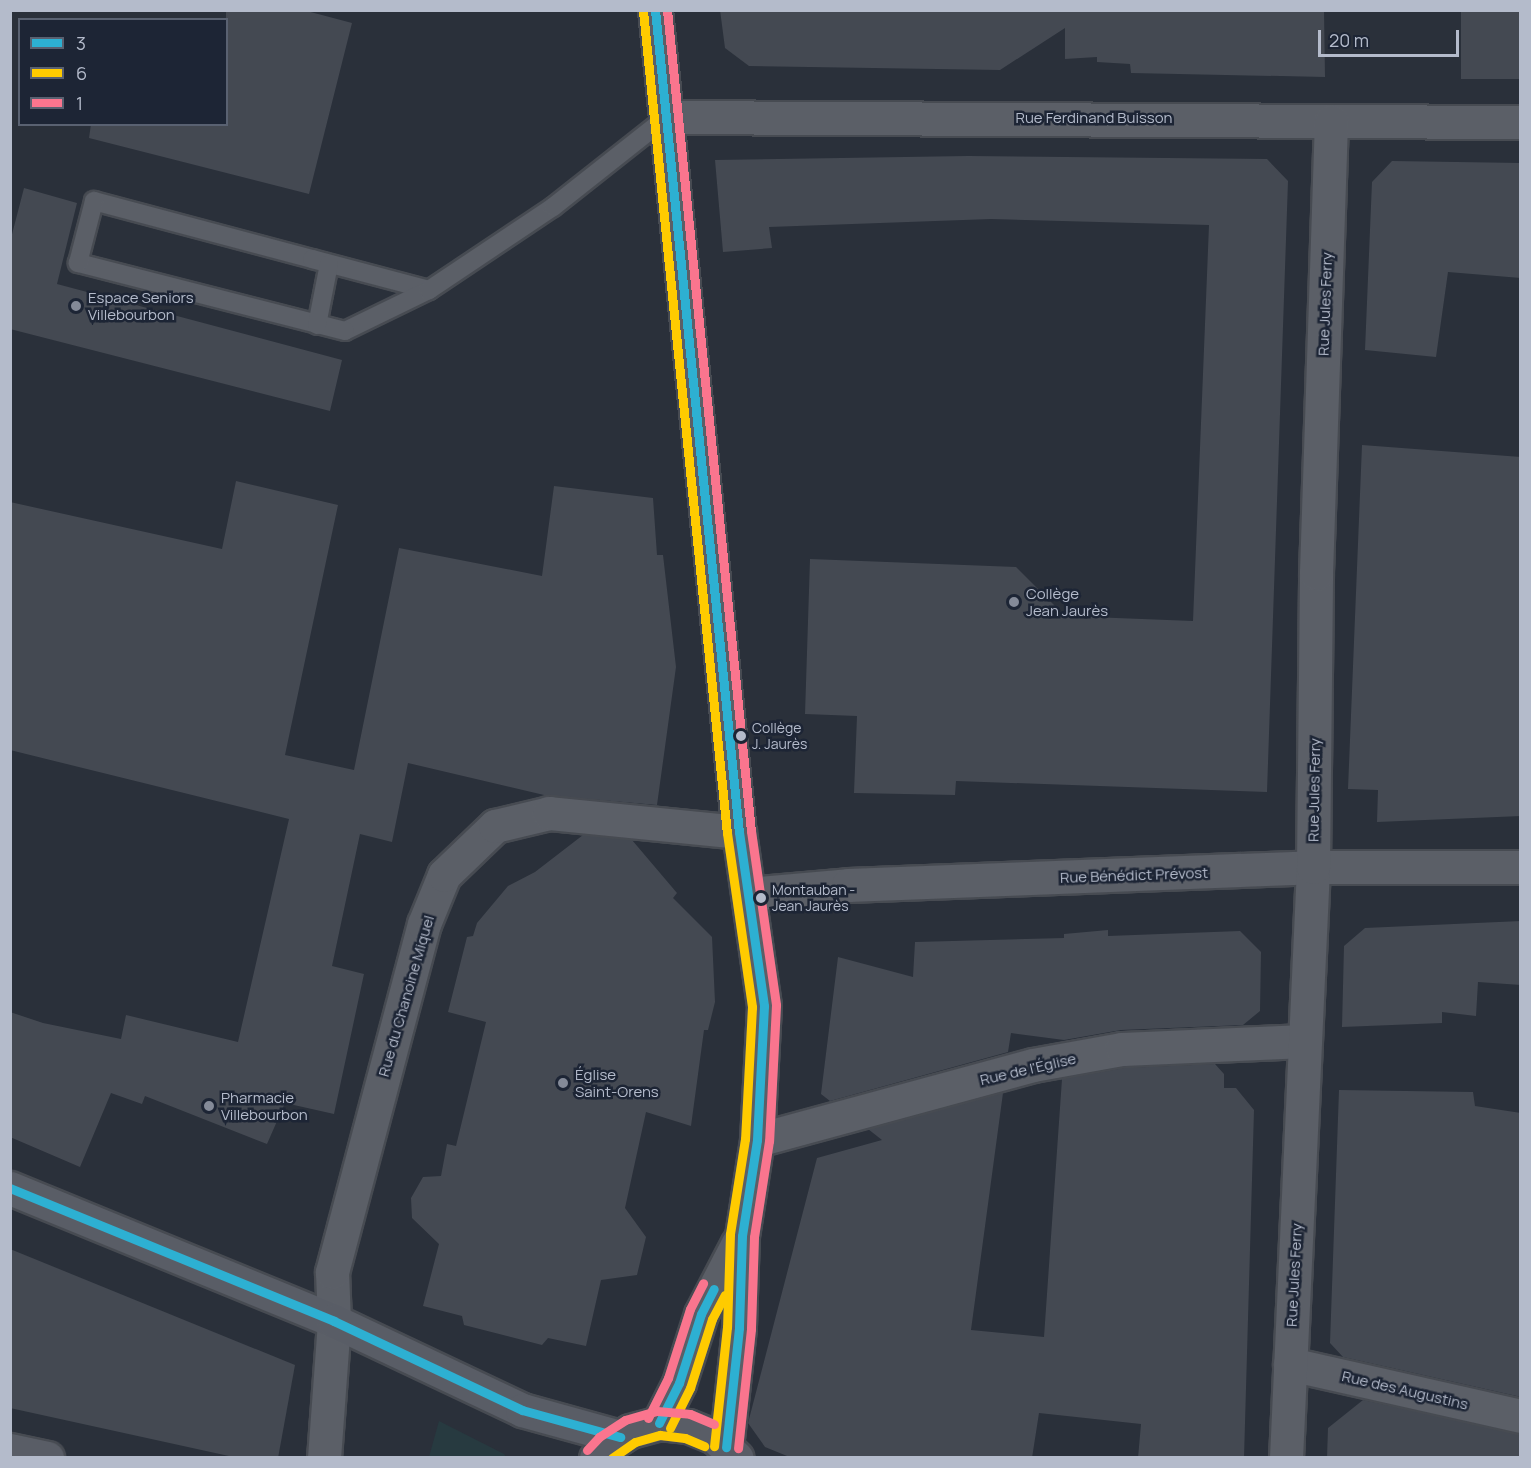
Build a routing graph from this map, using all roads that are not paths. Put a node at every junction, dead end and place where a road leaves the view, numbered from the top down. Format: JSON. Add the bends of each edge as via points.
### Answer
{"nodes":[{"id":1,"x":655,"y":10,"type":"edge"},
{"id":2,"x":667,"y":117,"type":"junction"},
{"id":3,"x":1331,"y":121,"type":"junction"},
{"id":4,"x":1521,"y":122,"type":"edge"},
{"id":5,"x":329,"y":264,"type":"junction"},
{"id":6,"x":429,"y":290,"type":"junction"},
{"id":7,"x":317,"y":325,"type":"junction"},
{"id":8,"x":739,"y":832,"type":"junction"},
{"id":9,"x":1313,"y":867,"type":"junction"},
{"id":10,"x":1521,"y":867,"type":"edge"},
{"id":11,"x":748,"y":894,"type":"junction"},
{"id":12,"x":1305,"y":1041,"type":"junction"},
{"id":13,"x":757,"y":1140,"type":"junction"},
{"id":14,"x":10,"y":1188,"type":"edge"},
{"id":15,"x":742,"y":1236,"type":"junction"},
{"id":16,"x":334,"y":1322,"type":"junction"},
{"id":17,"x":1290,"y":1364,"type":"junction"},
{"id":18,"x":1521,"y":1416,"type":"edge"},
{"id":19,"x":659,"y":1423,"type":"junction"},
{"id":20,"x":608,"y":1447,"type":"edge"},
{"id":21,"x":10,"y":1449,"type":"edge"},
{"id":22,"x":731,"y":1452,"type":"edge"},
{"id":23,"x":47,"y":1458,"type":"edge"},
{"id":24,"x":324,"y":1458,"type":"edge"},
{"id":25,"x":1286,"y":1458,"type":"edge"}],
"edges":[{"from":1,"to":2,"type":"street"},
{"from":2,"to":3,"type":"street","name":"Rue Ferdinand Buisson"},
{"from":2,"to":6,"type":"lane","via":[[553,207]]},
{"from":2,"to":8,"type":"street"},
{"from":3,"to":4,"type":"street","name":"Rue Ferdinand Buisson"},
{"from":3,"to":9,"type":"street","name":"Rue Jules Ferry","via":[[1316,573]]},
{"from":5,"to":6,"type":"lane"},
{"from":5,"to":7,"type":"lane"},
{"from":5,"to":7,"type":"lane","via":[[94,201],[78,263]]},
{"from":6,"to":7,"type":"lane","via":[[345,331]]},
{"from":8,"to":11,"type":"street"},
{"from":8,"to":16,"type":"street","name":"Rue du Chanoine Miquel","via":[[549,813],[495,826],[444,875],[424,924],[332,1272]]},
{"from":9,"to":10,"type":"street","name":"Rue Bénédict Prévost"},
{"from":9,"to":11,"type":"street","name":"Rue Bénédict Prévost","via":[[848,885]]},
{"from":9,"to":12,"type":"street","name":"Rue Jules Ferry"},
{"from":11,"to":13,"type":"street","via":[[764,1006]]},
{"from":12,"to":13,"type":"street","name":"Rue de l'Église","via":[[1122,1049],[1033,1065]]},
{"from":12,"to":17,"type":"street","name":"Rue Jules Ferry"},
{"from":13,"to":15,"type":"street"},
{"from":14,"to":16,"type":"main road"},
{"from":15,"to":19,"type":"street","via":[[701,1314],[679,1383]]},
{"from":15,"to":22,"type":"street"},
{"from":16,"to":20,"type":"main road"},
{"from":16,"to":24,"type":"street","name":"Rue du Chanoine Miquel"},
{"from":17,"to":18,"type":"street","name":"Rue des Augustins"},
{"from":17,"to":25,"type":"street","name":"Rue Jules Ferry"},
{"from":19,"to":20,"type":"main road"},
{"from":19,"to":22,"type":"main road","via":[[688,1426],[715,1437]]},
{"from":21,"to":23,"type":"main road"}]}
